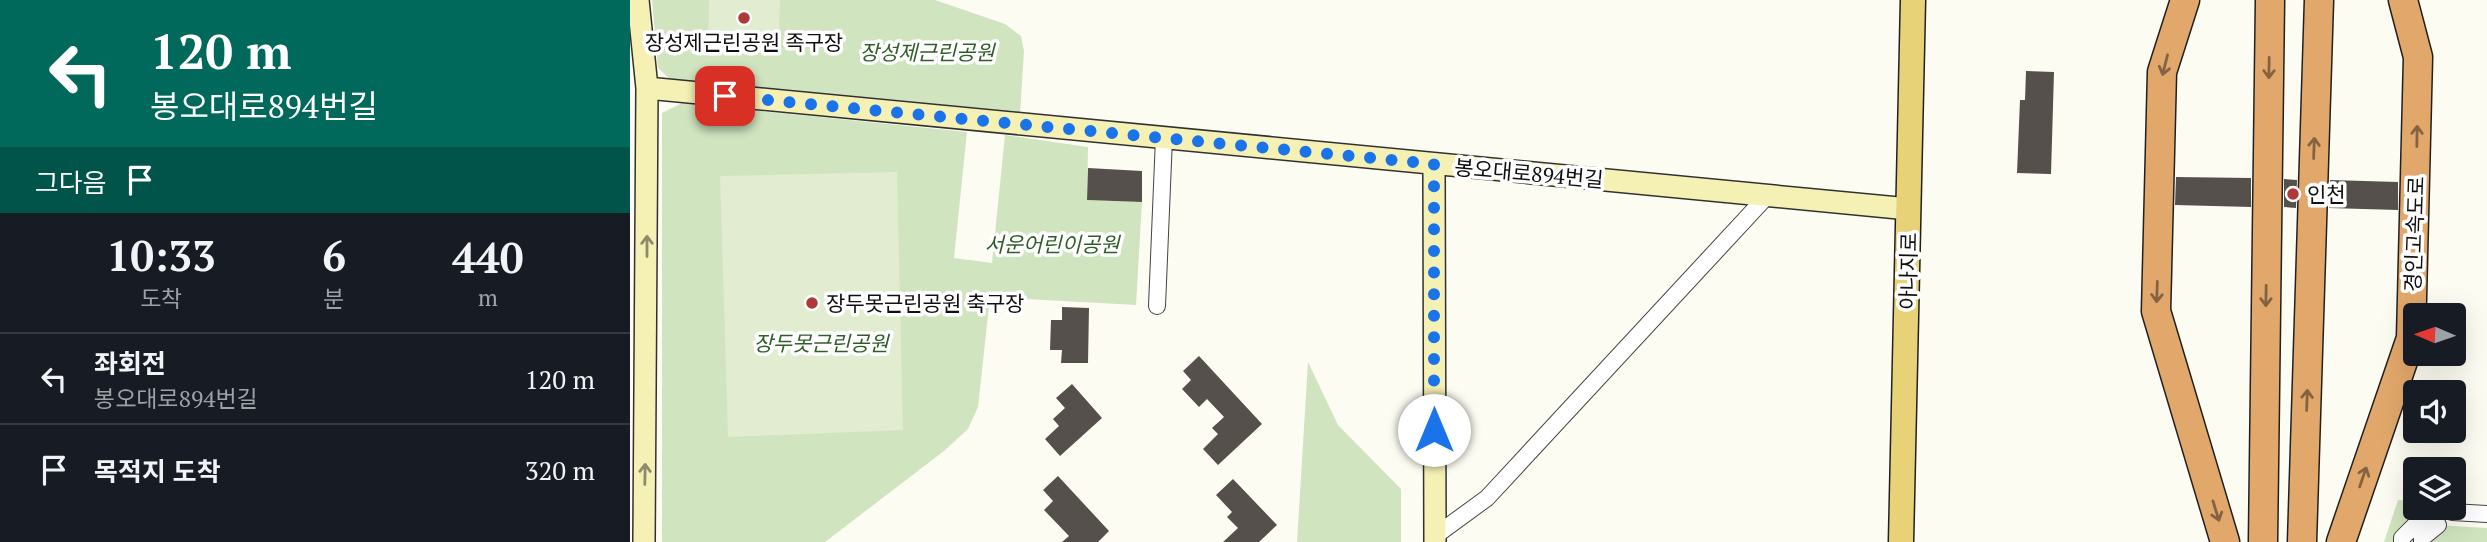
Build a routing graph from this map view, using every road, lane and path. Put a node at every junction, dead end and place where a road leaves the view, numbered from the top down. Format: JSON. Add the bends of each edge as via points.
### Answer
{"nodes":[{"id":1,"x":638,"y":0,"type":"edge"},
{"id":2,"x":1913,"y":0,"type":"edge"},
{"id":3,"x":2185,"y":0,"type":"edge"},
{"id":4,"x":2270,"y":0,"type":"edge"},
{"id":5,"x":2319,"y":0,"type":"edge"},
{"id":6,"x":2403,"y":0,"type":"edge"},
{"id":7,"x":647,"y":88,"type":"junction"},
{"id":8,"x":1164,"y":138,"type":"junction"},
{"id":9,"x":1434,"y":164,"type":"junction"},
{"id":10,"x":1767,"y":196,"type":"junction"},
{"id":11,"x":1909,"y":209,"type":"junction"},
{"id":12,"x":1157,"y":306,"type":"dead end"},
{"id":13,"x":2466,"y":513,"type":"edge"},
{"id":14,"x":2487,"y":514,"type":"edge"},
{"id":15,"x":2420,"y":520,"type":"edge"},
{"id":16,"x":2438,"y":525,"type":"dead end"},
{"id":17,"x":1435,"y":539,"type":"edge"},
{"id":18,"x":644,"y":542,"type":"edge"},
{"id":19,"x":1901,"y":542,"type":"edge"},
{"id":20,"x":2225,"y":542,"type":"edge"},
{"id":21,"x":2263,"y":542,"type":"edge"},
{"id":22,"x":2302,"y":542,"type":"edge"},
{"id":23,"x":2341,"y":542,"type":"edge"},
{"id":24,"x":2402,"y":542,"type":"edge"},
{"id":25,"x":2422,"y":542,"type":"edge"}],
"edges":[{"from":1,"to":7,"type":"street"},
{"from":2,"to":11,"type":"main road","name":"아나지로"},
{"from":3,"to":20,"type":"highway","one_way":true,"via":[[2162,72],[2156,311]]},
{"from":4,"to":21,"type":"highway","one_way":true},
{"from":22,"to":5,"type":"highway","one_way":true},
{"from":23,"to":6,"type":"highway","name":"경인고속도로","one_way":true,"via":[[2411,338],[2418,57]]},
{"from":7,"to":8,"type":"street","name":"봉오대로894번길"},
{"from":18,"to":7,"type":"street","one_way":true},
{"from":8,"to":9,"type":"street","name":"봉오대로894번길"},
{"from":8,"to":12,"type":"street"},
{"from":9,"to":10,"type":"street","name":"봉오대로894번길"},
{"from":9,"to":17,"type":"street"},
{"from":10,"to":11,"type":"street","name":"봉오대로894번길"},
{"from":10,"to":17,"type":"street","via":[[1487,498]]},
{"from":11,"to":19,"type":"main road","name":"아나지로"},
{"from":13,"to":14,"type":"street"},
{"from":15,"to":24,"type":"street"},
{"from":16,"to":25,"type":"street"}]}
